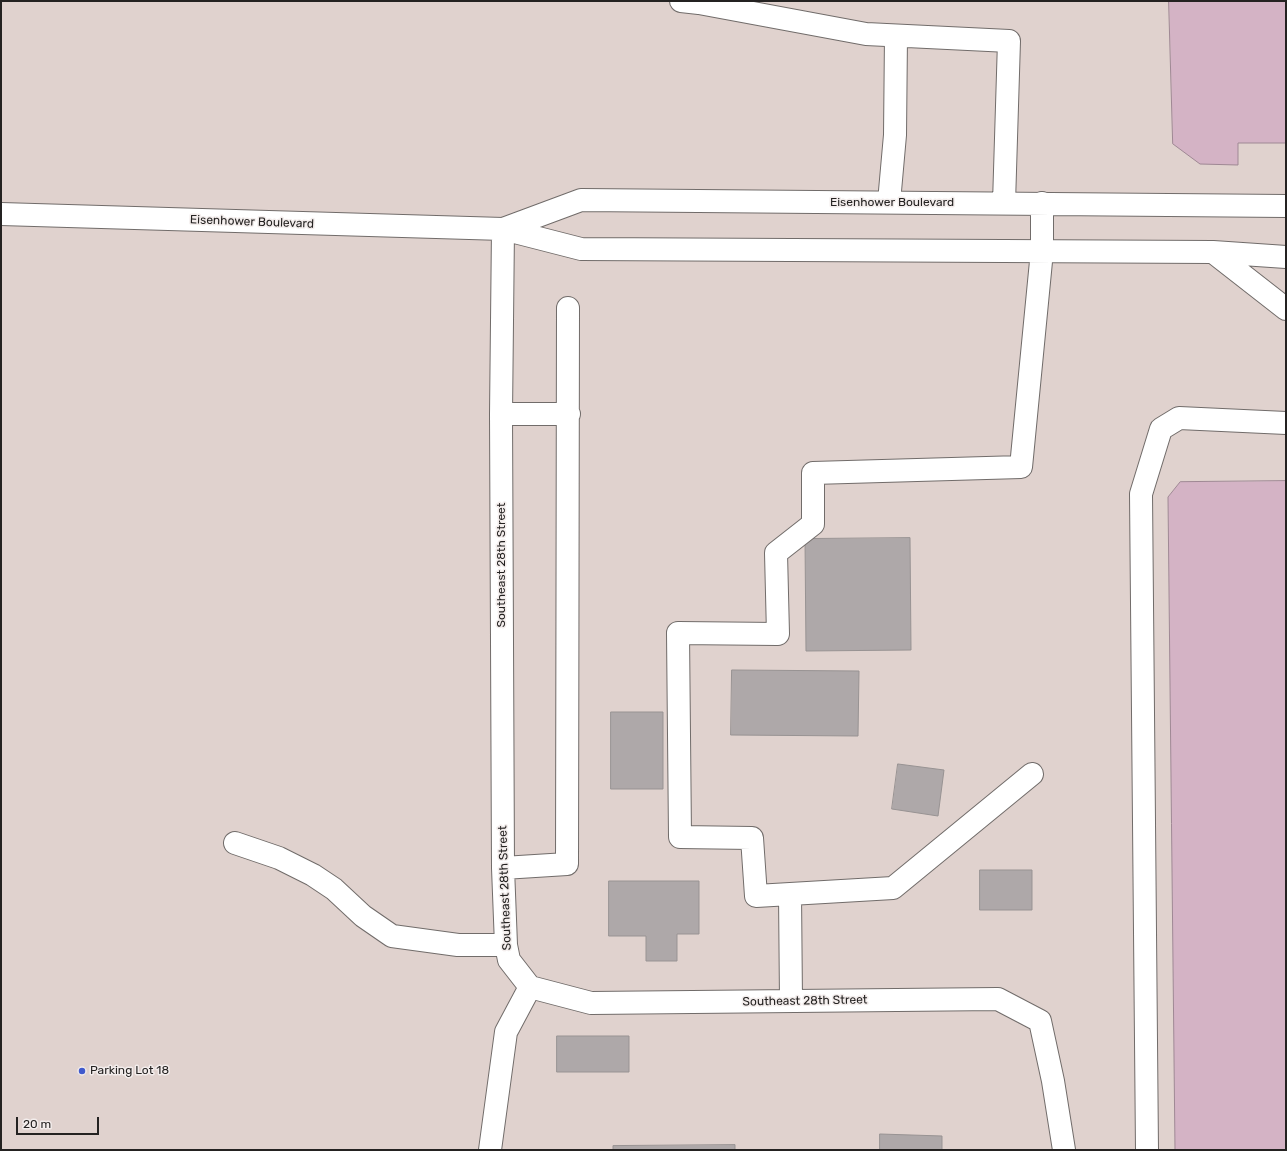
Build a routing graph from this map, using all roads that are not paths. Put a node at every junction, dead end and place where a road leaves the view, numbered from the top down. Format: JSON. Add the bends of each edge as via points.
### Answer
{"nodes":[{"id":1,"x":681,"y":1,"type":"edge"},
{"id":2,"x":896,"y":36,"type":"junction"},
{"id":3,"x":888,"y":202,"type":"junction"},
{"id":4,"x":1004,"y":203,"type":"junction"},
{"id":5,"x":1042,"y":203,"type":"junction"},
{"id":6,"x":1286,"y":206,"type":"edge"},
{"id":7,"x":1,"y":214,"type":"edge"},
{"id":8,"x":503,"y":229,"type":"junction"},
{"id":9,"x":1042,"y":251,"type":"junction"},
{"id":10,"x":1213,"y":252,"type":"junction"},
{"id":11,"x":1286,"y":257,"type":"edge"},
{"id":12,"x":568,"y":308,"type":"dead end"},
{"id":13,"x":1286,"y":310,"type":"edge"},
{"id":14,"x":501,"y":414,"type":"junction"},
{"id":15,"x":569,"y":414,"type":"junction"},
{"id":16,"x":1286,"y":423,"type":"edge"},
{"id":17,"x":1032,"y":774,"type":"dead end"},
{"id":18,"x":236,"y":843,"type":"dead end"},
{"id":19,"x":503,"y":868,"type":"junction"},
{"id":20,"x":790,"y":894,"type":"junction"},
{"id":21,"x":506,"y":946,"type":"junction"},
{"id":22,"x":530,"y":987,"type":"junction"},
{"id":23,"x":791,"y":1001,"type":"junction"},
{"id":24,"x":490,"y":1150,"type":"edge"},
{"id":25,"x":1064,"y":1150,"type":"edge"},
{"id":26,"x":1147,"y":1150,"type":"edge"}],
"edges":[{"from":1,"to":2,"type":"street","via":[[866,34]]},
{"from":2,"to":3,"type":"street","via":[[895,135]]},
{"from":2,"to":4,"type":"street","via":[[1009,41]]},
{"from":3,"to":4,"type":"street","name":"Eisenhower Boulevard"},
{"from":3,"to":8,"type":"street","name":"Eisenhower Boulevard","via":[[581,200]]},
{"from":4,"to":5,"type":"street","name":"Eisenhower Boulevard"},
{"from":5,"to":6,"type":"street","name":"Eisenhower Boulevard"},
{"from":5,"to":9,"type":"street"},
{"from":7,"to":8,"type":"street","name":"Eisenhower Boulevard"},
{"from":8,"to":9,"type":"street","name":"Eisenhower Boulevard","via":[[581,249]]},
{"from":8,"to":14,"type":"street","name":"Southeast 28th Street"},
{"from":9,"to":10,"type":"street","name":"Eisenhower Boulevard"},
{"from":9,"to":20,"type":"street","via":[[1020,467],[813,473],[813,524],[776,553],[778,634],[678,633],[680,837],[752,838],[756,896]]},
{"from":10,"to":11,"type":"street","name":"Eisenhower Boulevard"},
{"from":10,"to":13,"type":"street"},
{"from":12,"to":15,"type":"street"},
{"from":14,"to":15,"type":"street"},
{"from":14,"to":19,"type":"street","name":"Southeast 28th Street"},
{"from":15,"to":19,"type":"street","via":[[567,864]]},
{"from":16,"to":26,"type":"street","via":[[1179,418],[1161,429],[1141,494]]},
{"from":17,"to":20,"type":"street","via":[[893,888]]},
{"from":18,"to":21,"type":"street","via":[[279,858],[313,875],[392,936],[458,945]]},
{"from":19,"to":21,"type":"street","name":"Southeast 28th Street"},
{"from":20,"to":23,"type":"street"},
{"from":21,"to":22,"type":"street","name":"Southeast 28th Street","via":[[508,960]]},
{"from":22,"to":23,"type":"street","name":"Southeast 28th Street","via":[[591,1003]]},
{"from":22,"to":24,"type":"street","via":[[506,1032]]},
{"from":23,"to":25,"type":"street","name":"Southeast 28th Street","via":[[998,999],[1040,1021]]}]}
